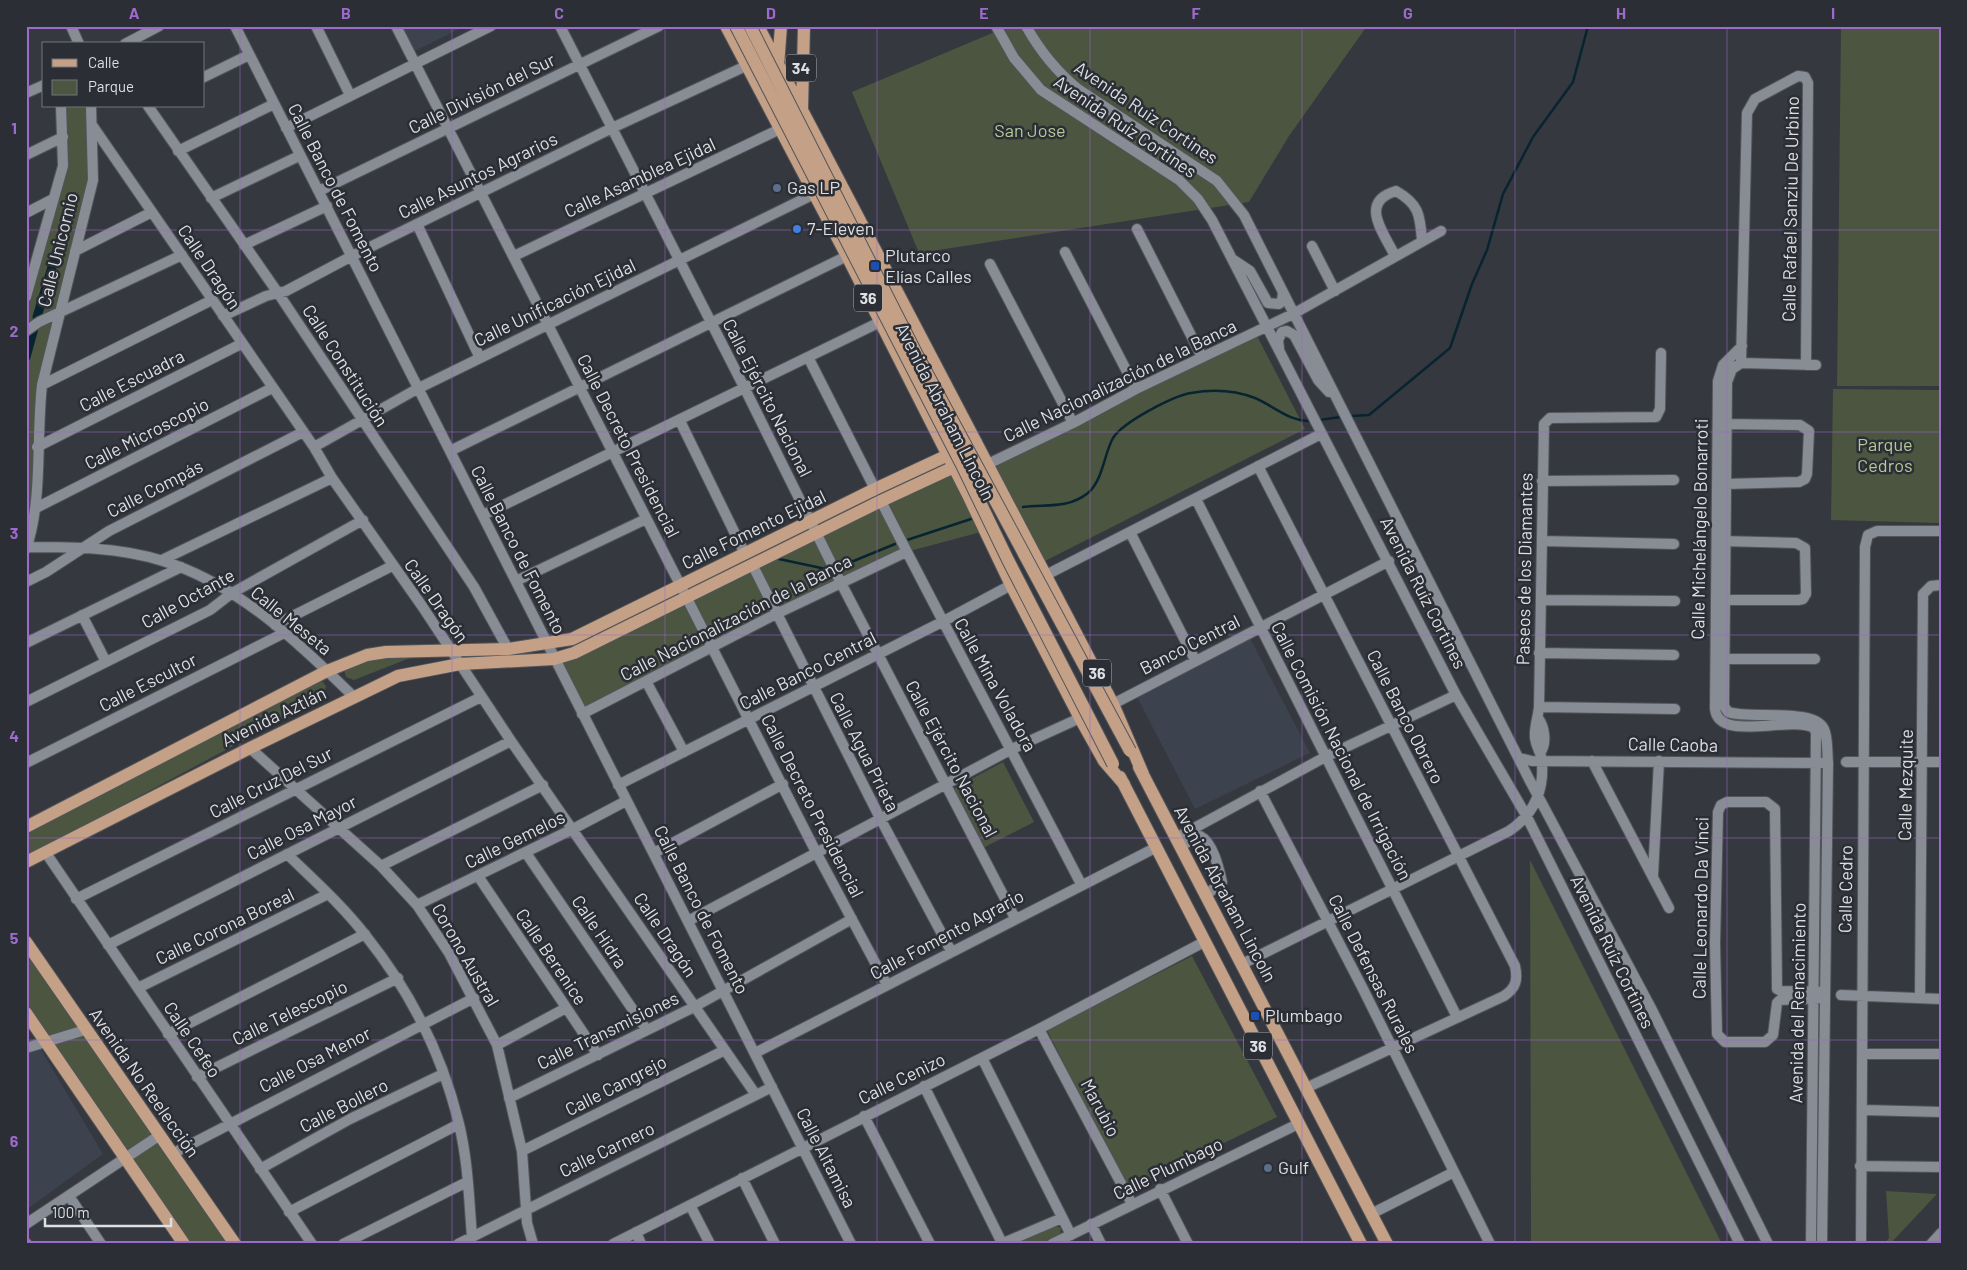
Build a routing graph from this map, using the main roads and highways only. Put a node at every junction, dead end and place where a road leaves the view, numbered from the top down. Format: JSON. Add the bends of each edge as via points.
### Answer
{"nodes":[{"id":1,"x":726,"y":26,"type":"edge"},
{"id":2,"x":736,"y":26,"type":"edge"},
{"id":3,"x":750,"y":26,"type":"edge"},
{"id":4,"x":758,"y":26,"type":"edge"},
{"id":5,"x":777,"y":26,"type":"edge"},
{"id":6,"x":781,"y":26,"type":"edge"},
{"id":7,"x":804,"y":30,"type":"edge"},
{"id":8,"x":768,"y":44,"type":"junction"},
{"id":9,"x":748,"y":65,"type":"junction"},
{"id":10,"x":778,"y":65,"type":"junction"},
{"id":11,"x":786,"y":82,"type":"junction"},
{"id":12,"x":766,"y":99,"type":"junction"},
{"id":13,"x":802,"y":109,"type":"junction"},
{"id":14,"x":976,"y":442,"type":"junction"},
{"id":15,"x":947,"y":456,"type":"junction"},
{"id":16,"x":985,"y":459,"type":"junction"},
{"id":17,"x":954,"y":468,"type":"junction"},
{"id":18,"x":996,"y":480,"type":"junction"},
{"id":19,"x":967,"y":493,"type":"junction"},
{"id":20,"x":815,"y":527,"type":"junction"},
{"id":21,"x":546,"y":644,"type":"joint"},
{"id":22,"x":554,"y":658,"type":"joint"},
{"id":23,"x":1142,"y":774,"type":"junction"},
{"id":24,"x":1124,"y":784,"type":"junction"},
{"id":25,"x":27,"y":827,"type":"edge"},
{"id":26,"x":26,"y":862,"type":"edge"},
{"id":27,"x":26,"y":942,"type":"edge"},
{"id":28,"x":26,"y":1013,"type":"edge"},
{"id":29,"x":184,"y":1244,"type":"edge"},
{"id":30,"x":235,"y":1244,"type":"edge"},
{"id":31,"x":1361,"y":1244,"type":"edge"},
{"id":32,"x":1387,"y":1244,"type":"edge"}],
"edges":[{"from":1,"to":9,"type":"main road","name":"Avenida Abraham Lincoln","number":"36"},
{"from":2,"to":24,"type":"main road","number":"36","bridge":true},
{"from":3,"to":23,"type":"main road","name":"Avenida Abraham Lincoln","number":"36","bridge":true,"via":[[921,361]]},
{"from":4,"to":8,"type":"main road","name":"Avenida Abraham Lincoln","number":"36"},
{"from":5,"to":8,"type":"main road"},
{"from":6,"to":10,"type":"main road","number":"34"},
{"from":7,"to":11,"type":"main road"},
{"from":7,"to":13,"type":"main road","number":"34"},
{"from":8,"to":9,"type":"main road"},
{"from":8,"to":10,"type":"main road","name":"Avenida Abraham Lincoln","number":"36"},
{"from":9,"to":12,"type":"main road","name":"Avenida Abraham Lincoln","number":"36"},
{"from":10,"to":11,"type":"main road","name":"Avenida Abraham Lincoln","number":"36"},
{"from":10,"to":12,"type":"main road","number":"34"},
{"from":11,"to":12,"type":"main road","via":[[776,94]]},
{"from":11,"to":13,"type":"main road","name":"Avenida Abraham Lincoln","number":"36"},
{"from":12,"to":15,"type":"main road","name":"Avenida Abraham Lincoln","number":"36"},
{"from":13,"to":14,"type":"main road","name":"Avenida Abraham Lincoln","number":"36"},
{"from":14,"to":15,"type":"main road","name":"Calle Fomento Ejidal"},
{"from":14,"to":16,"type":"main road","name":"Avenida Abraham Lincoln","number":"36"},
{"from":15,"to":17,"type":"main road","name":"Avenida Abraham Lincoln","number":"36"},
{"from":15,"to":20,"type":"main road","name":"Calle Fomento Ejidal","via":[[875,489]]},
{"from":16,"to":17,"type":"main road","name":"Calle Fomento Ejidal"},
{"from":16,"to":18,"type":"main road","name":"Avenida Abraham Lincoln","number":"36"},
{"from":17,"to":19,"type":"main road","name":"Avenida Abraham Lincoln","number":"36"},
{"from":17,"to":20,"type":"main road","name":"Calle Fomento Ejidal"},
{"from":18,"to":19,"type":"main road","via":[[976,479]]},
{"from":18,"to":23,"type":"main road","name":"Avenida Abraham Lincoln","number":"36","via":[[1113,704]]},
{"from":19,"to":24,"type":"main road","name":"Avenida Abraham Lincoln","number":"36","via":[[1080,718],[1104,761]]},
{"from":20,"to":21,"type":"main road","name":"Calle Fomento Ejidal","via":[[745,554],[572,639]]},
{"from":20,"to":22,"type":"main road","name":"Calle Fomento Ejidal","via":[[753,566],[574,652]]},
{"from":21,"to":25,"type":"main road","name":"Avenida Aztlán","via":[[508,649],[367,655],[327,671]]},
{"from":22,"to":26,"type":"main road","name":"Avenida Aztlán","via":[[460,664],[406,674],[250,748]]},
{"from":23,"to":32,"type":"main road","name":"Avenida Abraham Lincoln","number":"36"},
{"from":24,"to":31,"type":"main road","number":"36"},
{"from":27,"to":30,"type":"main road","name":"Avenida No Reelección"},
{"from":28,"to":29,"type":"main road"}]}
